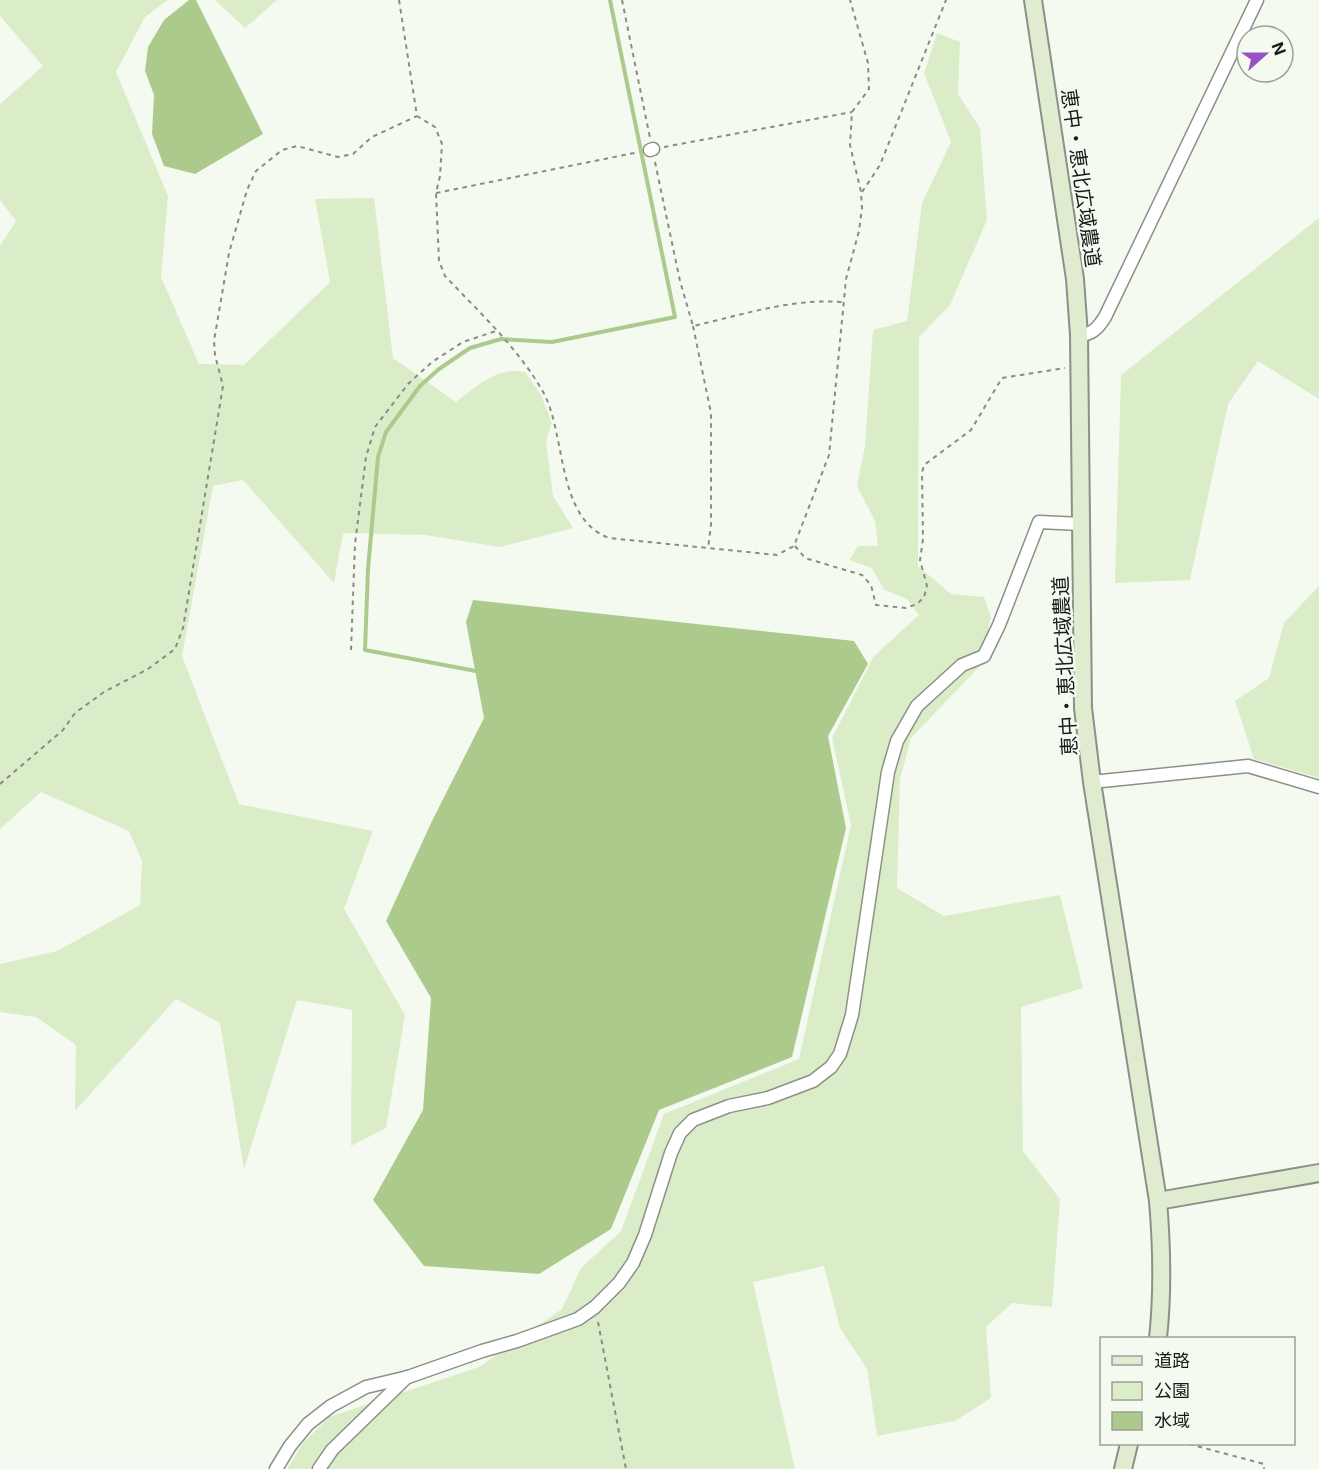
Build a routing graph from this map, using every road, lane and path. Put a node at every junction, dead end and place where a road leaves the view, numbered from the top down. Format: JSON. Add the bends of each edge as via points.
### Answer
{"nodes":[{"id":1,"x":399,"y":0,"type":"edge"},
{"id":2,"x":622,"y":0,"type":"edge"},
{"id":3,"x":850,"y":0,"type":"edge"},
{"id":4,"x":946,"y":0,"type":"edge"},
{"id":5,"x":1033,"y":0,"type":"edge"},
{"id":6,"x":1257,"y":0,"type":"edge"},
{"id":7,"x":852,"y":112,"type":"junction"},
{"id":8,"x":417,"y":116,"type":"junction"},
{"id":9,"x":651,"y":150,"type":"junction"},
{"id":10,"x":632,"y":154,"type":"dead end"},
{"id":11,"x":861,"y":192,"type":"junction"},
{"id":12,"x":436,"y":193,"type":"junction"},
{"id":13,"x":844,"y":302,"type":"junction"},
{"id":14,"x":693,"y":326,"type":"junction"},
{"id":15,"x":496,"y":332,"type":"junction"},
{"id":16,"x":1079,"y":335,"type":"junction"},
{"id":17,"x":1079,"y":365,"type":"junction"},
{"id":18,"x":1081,"y":524,"type":"junction"},
{"id":19,"x":794,"y":546,"type":"junction"},
{"id":20,"x":708,"y":549,"type":"junction"},
{"id":21,"x":351,"y":650,"type":"dead end"},
{"id":22,"x":1092,"y":782,"type":"junction"},
{"id":23,"x":0,"y":784,"type":"edge"},
{"id":24,"x":1319,"y":787,"type":"edge"},
{"id":25,"x":1319,"y":1173,"type":"edge"},
{"id":26,"x":1158,"y":1201,"type":"junction"},
{"id":27,"x":595,"y":1307,"type":"junction"},
{"id":28,"x":1158,"y":1337,"type":"edge"},
{"id":29,"x":408,"y":1377,"type":"junction"},
{"id":30,"x":1129,"y":1445,"type":"edge"},
{"id":31,"x":1196,"y":1445,"type":"edge"},
{"id":32,"x":276,"y":1469,"type":"edge"},
{"id":33,"x":319,"y":1469,"type":"edge"},
{"id":34,"x":626,"y":1469,"type":"edge"},
{"id":35,"x":1123,"y":1469,"type":"edge"},
{"id":36,"x":1264,"y":1469,"type":"edge"}],
"edges":[{"from":1,"to":8,"type":"path"},
{"from":2,"to":9,"type":"path"},
{"from":3,"to":7,"type":"path","via":[[868,63],[869,89]]},
{"from":4,"to":11,"type":"path","via":[[880,165]]},
{"from":5,"to":16,"type":"street","name":"恵中・恵北広域農道","via":[[1075,279]]},
{"from":6,"to":16,"type":"street","via":[[1105,317],[1094,331]]},
{"from":7,"to":9,"type":"path"},
{"from":7,"to":11,"type":"path","via":[[850,145]]},
{"from":8,"to":12,"type":"path","via":[[435,126],[442,144]]},
{"from":8,"to":23,"type":"path","via":[[372,137],[352,154],[338,157],[297,146],[282,150],[256,171],[229,253],[215,330],[215,356],[223,386],[183,628],[175,649],[75,713],[63,730]]},
{"from":9,"to":14,"type":"path"},
{"from":10,"to":12,"type":"path"},
{"from":11,"to":13,"type":"path","via":[[859,231]]},
{"from":12,"to":15,"type":"path","via":[[439,261],[445,276]]},
{"from":13,"to":14,"type":"path","via":[[798,302]]},
{"from":13,"to":19,"type":"path","via":[[829,455]]},
{"from":14,"to":20,"type":"path","via":[[711,413]]},
{"from":15,"to":20,"type":"path","via":[[522,359],[544,392],[556,422],[557,442],[572,496],[579,513],[600,535]]},
{"from":15,"to":21,"type":"path","via":[[463,342],[432,362],[408,384],[375,428],[366,457],[355,544]]},
{"from":16,"to":17,"type":"street","name":"恵中・恵北広域農道"},
{"from":17,"to":18,"type":"street","name":"恵中・恵北広域農道"},
{"from":17,"to":19,"type":"path","via":[[1002,378],[970,430],[924,465],[920,560],[927,586],[917,604],[906,608],[876,605],[871,585],[862,575],[805,558]]},
{"from":18,"to":22,"type":"street","name":"恵中・恵北広域農道","via":[[1083,708]]},
{"from":18,"to":27,"type":"street","via":[[1039,522],[984,656],[962,665],[917,706],[897,741],[888,772],[852,1015],[840,1054],[813,1081],[693,1120],[680,1133],[633,1263]]},
{"from":19,"to":20,"type":"path","via":[[777,555]]},
{"from":22,"to":24,"type":"street","via":[[1248,766]]},
{"from":22,"to":26,"type":"street","name":"恵中・恵北広域農道"},
{"from":25,"to":26,"type":"street"},
{"from":26,"to":28,"type":"street","name":"恵中・恵北広域農道","via":[[1163,1261]]},
{"from":27,"to":29,"type":"street","via":[[578,1319]]},
{"from":27,"to":34,"type":"path"},
{"from":29,"to":32,"type":"street","via":[[366,1387],[331,1406],[308,1425]]},
{"from":29,"to":33,"type":"street","via":[[332,1450]]},
{"from":30,"to":35,"type":"street"},
{"from":31,"to":36,"type":"path","via":[[1264,1464]]}]}
